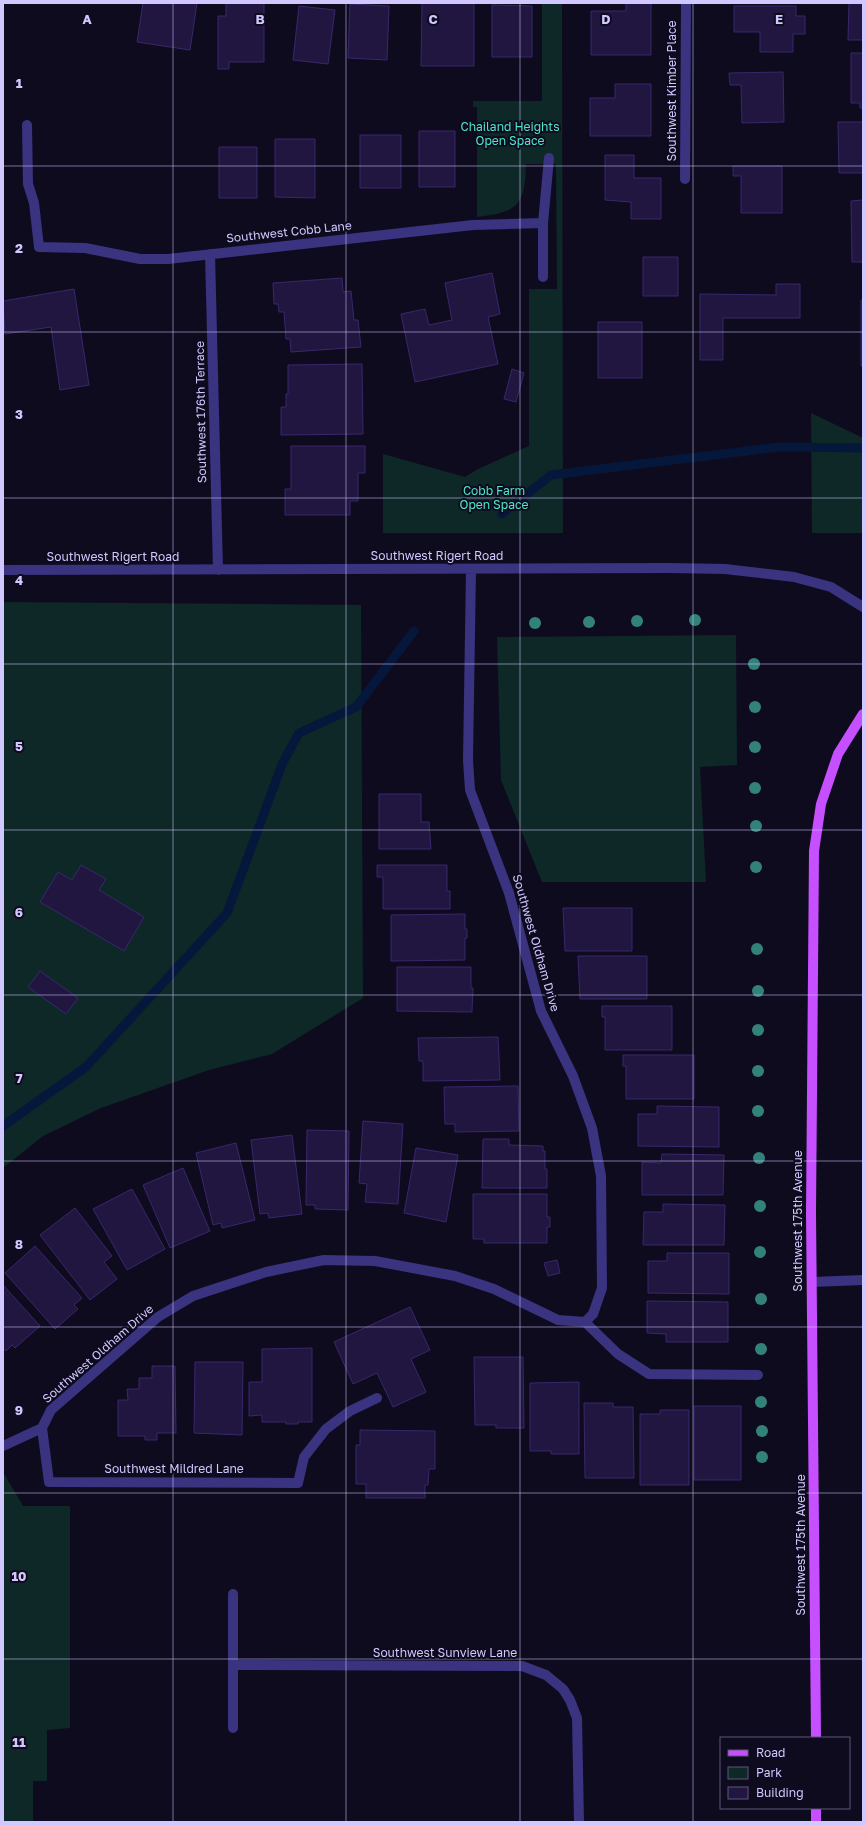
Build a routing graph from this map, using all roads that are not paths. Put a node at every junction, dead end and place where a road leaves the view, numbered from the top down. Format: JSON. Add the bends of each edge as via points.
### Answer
{"nodes":[{"id":1,"x":686,"y":3,"type":"edge"},
{"id":2,"x":27,"y":125,"type":"dead end"},
{"id":3,"x":549,"y":158,"type":"dead end"},
{"id":4,"x":685,"y":178,"type":"dead end"},
{"id":5,"x":543,"y":223,"type":"junction"},
{"id":6,"x":210,"y":254,"type":"junction"},
{"id":7,"x":543,"y":277,"type":"dead end"},
{"id":8,"x":471,"y":569,"type":"junction"},
{"id":9,"x":3,"y":570,"type":"edge"},
{"id":10,"x":218,"y":570,"type":"junction"},
{"id":11,"x":863,"y":607,"type":"edge"},
{"id":12,"x":863,"y":714,"type":"edge"},
{"id":13,"x":863,"y":1280,"type":"edge"},
{"id":14,"x":812,"y":1282,"type":"junction"},
{"id":15,"x":585,"y":1322,"type":"junction"},
{"id":16,"x":758,"y":1375,"type":"dead end"},
{"id":17,"x":377,"y":1398,"type":"dead end"},
{"id":18,"x":42,"y":1428,"type":"junction"},
{"id":19,"x":3,"y":1446,"type":"edge"},
{"id":20,"x":233,"y":1594,"type":"dead end"},
{"id":21,"x":233,"y":1665,"type":"junction"},
{"id":22,"x":233,"y":1728,"type":"dead end"},
{"id":23,"x":816,"y":1737,"type":"edge"},
{"id":24,"x":816,"y":1809,"type":"edge"},
{"id":25,"x":579,"y":1822,"type":"edge"},
{"id":26,"x":816,"y":1822,"type":"edge"}],
"edges":[{"from":1,"to":4,"type":"street","name":"Southwest Kimber Place"},
{"from":2,"to":6,"type":"street","name":"Southwest Cobb Lane","via":[[28,184],[34,203],[39,247],[85,248],[140,259]]},
{"from":3,"to":5,"type":"street"},
{"from":5,"to":6,"type":"street","name":"Southwest Cobb Lane","via":[[473,226]]},
{"from":5,"to":7,"type":"street"},
{"from":6,"to":10,"type":"street","name":"Southwest 176th Terrace"},
{"from":8,"to":10,"type":"street","name":"Southwest Rigert Road"},
{"from":8,"to":11,"type":"street","name":"Southwest Rigert Road","via":[[725,569],[794,577],[831,587]]},
{"from":8,"to":15,"type":"street","name":"Southwest Oldham Drive","via":[[468,760],[470,790],[509,893],[540,1011],[572,1076],[592,1128],[601,1176],[602,1288],[593,1314]]},
{"from":9,"to":10,"type":"street","name":"Southwest Rigert Road"},
{"from":12,"to":14,"type":"main road","name":"Southwest 175th Avenue","via":[[838,754],[821,804],[814,851]]},
{"from":13,"to":14,"type":"street"},
{"from":14,"to":23,"type":"main road","name":"Southwest 175th Avenue"},
{"from":15,"to":16,"type":"street","via":[[618,1354],[649,1374]]},
{"from":15,"to":18,"type":"street","name":"Southwest Oldham Drive","via":[[558,1320],[494,1289],[455,1276],[375,1261],[324,1260],[266,1272],[193,1296],[158,1317],[50,1410]]},
{"from":17,"to":18,"type":"street","name":"Southwest Mildred Lane","via":[[350,1411],[326,1429],[304,1457],[298,1483],[50,1482]]},
{"from":18,"to":19,"type":"street"},
{"from":20,"to":21,"type":"street"},
{"from":21,"to":22,"type":"street"},
{"from":21,"to":25,"type":"street","name":"Southwest Sunview Lane","via":[[522,1666],[546,1675],[563,1689],[577,1718]]},
{"from":24,"to":26,"type":"main road"}]}
